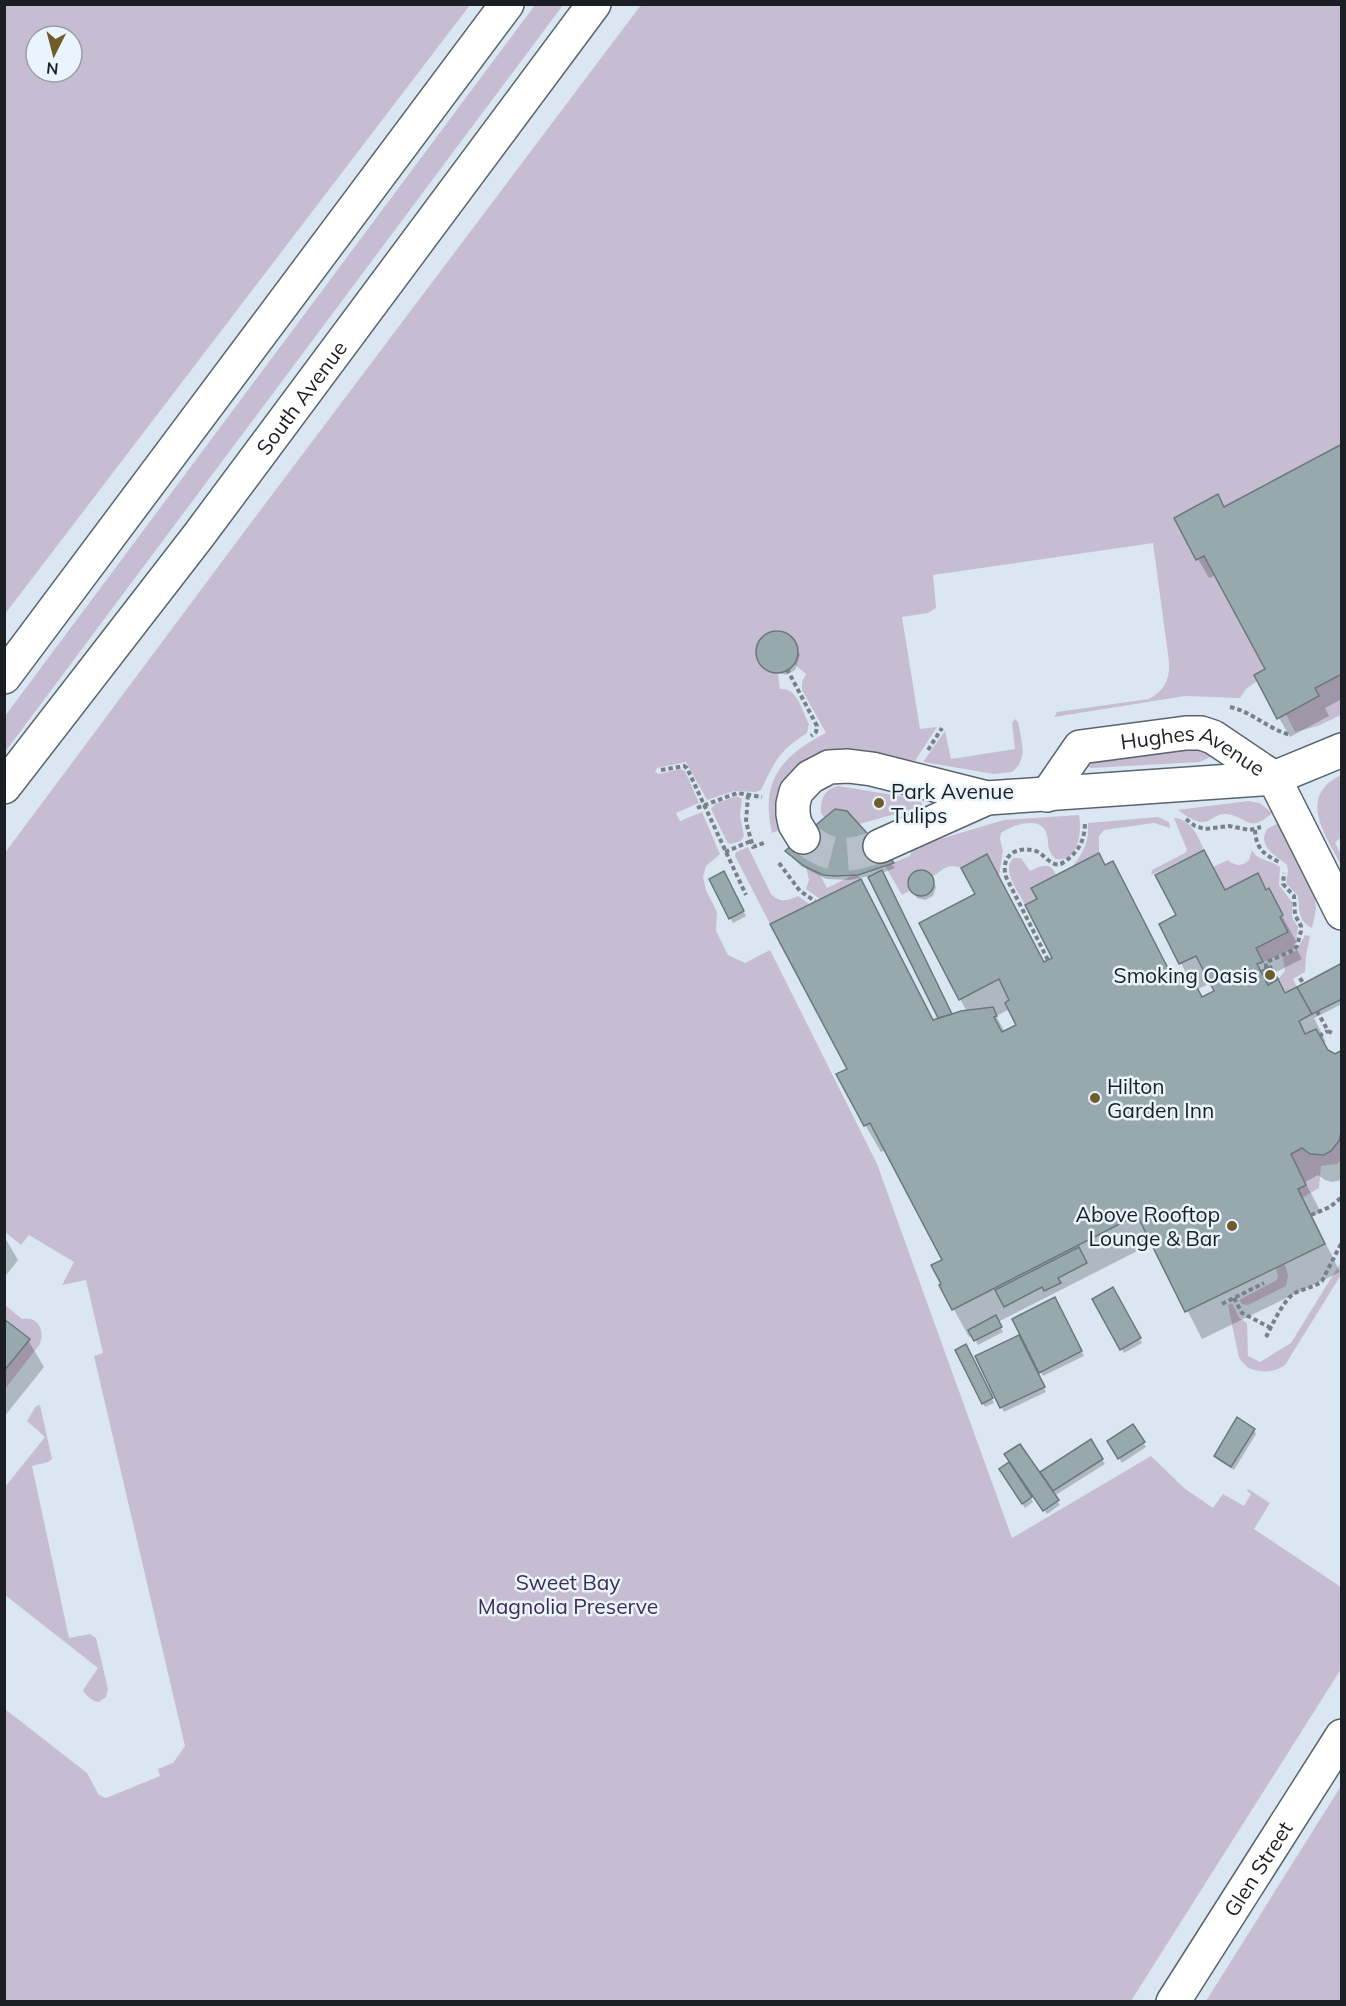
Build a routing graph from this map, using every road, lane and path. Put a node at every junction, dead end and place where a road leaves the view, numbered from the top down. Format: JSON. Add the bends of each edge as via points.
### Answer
{"nodes":[{"id":1,"x":507,"y":4,"type":"edge"},
{"id":2,"x":594,"y":4,"type":"edge"},
{"id":3,"x":4,"y":677,"type":"edge"},
{"id":4,"x":942,"y":728,"type":"dead end"},
{"id":5,"x":1341,"y":750,"type":"edge"},
{"id":6,"x":926,"y":753,"type":"dead end"},
{"id":7,"x":661,"y":771,"type":"dead end"},
{"id":8,"x":1274,"y":778,"type":"junction"},
{"id":9,"x":4,"y":787,"type":"edge"},
{"id":10,"x":748,"y":795,"type":"junction"},
{"id":11,"x":1047,"y":795,"type":"junction"},
{"id":12,"x":764,"y":798,"type":"dead end"},
{"id":13,"x":987,"y":798,"type":"junction"},
{"id":14,"x":704,"y":806,"type":"junction"},
{"id":15,"x":697,"y":808,"type":"dead end"},
{"id":16,"x":1182,"y":816,"type":"dead end"},
{"id":17,"x":1085,"y":818,"type":"dead end"},
{"id":18,"x":1263,"y":825,"type":"dead end"},
{"id":19,"x":1255,"y":830,"type":"junction"},
{"id":20,"x":751,"y":841,"type":"junction"},
{"id":21,"x":788,"y":842,"type":"joint"},
{"id":22,"x":880,"y":846,"type":"tunnel mouth"},
{"id":23,"x":725,"y":852,"type":"junction"},
{"id":24,"x":776,"y":856,"type":"dead end"},
{"id":25,"x":746,"y":895,"type":"dead end"},
{"id":26,"x":816,"y":901,"type":"dead end"},
{"id":27,"x":1341,"y":913,"type":"edge"},
{"id":28,"x":1048,"y":960,"type":"dead end"},
{"id":29,"x":1266,"y":968,"type":"dead end"},
{"id":30,"x":1300,"y":978,"type":"dead end"},
{"id":31,"x":1303,"y":983,"type":"dead end"},
{"id":32,"x":1317,"y":1011,"type":"dead end"},
{"id":33,"x":1319,"y":1036,"type":"dead end"},
{"id":34,"x":1341,"y":1197,"type":"edge"},
{"id":35,"x":1311,"y":1215,"type":"dead end"},
{"id":36,"x":1341,"y":1242,"type":"edge"},
{"id":37,"x":1264,"y":1282,"type":"dead end"},
{"id":38,"x":1234,"y":1298,"type":"junction"},
{"id":39,"x":1222,"y":1304,"type":"dead end"},
{"id":40,"x":1271,"y":1328,"type":"junction"},
{"id":41,"x":1266,"y":1337,"type":"dead end"},
{"id":42,"x":1341,"y":1736,"type":"edge"},
{"id":43,"x":1173,"y":2001,"type":"edge"}],
"edges":[{"from":1,"to":3,"type":"street"},
{"from":2,"to":9,"type":"street","name":"South Avenue","via":[[199,535]]},
{"from":4,"to":6,"type":"path"},
{"from":5,"to":8,"type":"street"},
{"from":7,"to":14,"type":"path","via":[[686,767]]},
{"from":8,"to":11,"type":"street","name":"Hughes Avenue"},
{"from":8,"to":11,"type":"street","name":"Hughes Avenue","via":[[1213,737],[1186,733],[1080,747]]},
{"from":8,"to":27,"type":"street"},
{"from":10,"to":12,"type":"path"},
{"from":10,"to":14,"type":"path","via":[[732,795]]},
{"from":10,"to":20,"type":"path","via":[[746,822]]},
{"from":11,"to":13,"type":"street","name":"Hughes Avenue"},
{"from":13,"to":21,"type":"street","name":"Hughes Avenue","via":[[872,769],[829,767],[810,777],[796,792],[795,824]]},
{"from":13,"to":22,"type":"street","name":"Hughes Avenue"},
{"from":14,"to":15,"type":"path"},
{"from":14,"to":23,"type":"path"},
{"from":16,"to":19,"type":"path","via":[[1205,829],[1229,826]]},
{"from":17,"to":28,"type":"path","via":[[1081,845],[1059,865],[1031,850],[1016,851],[1005,862],[1006,877]]},
{"from":18,"to":19,"type":"path"},
{"from":19,"to":29,"type":"path","via":[[1256,845],[1284,867],[1282,884],[1294,896],[1295,915],[1301,926],[1297,946],[1266,963]]},
{"from":20,"to":21,"type":"path","via":[[753,847],[770,840]]},
{"from":20,"to":23,"type":"path"},
{"from":23,"to":25,"type":"path"},
{"from":24,"to":26,"type":"path","via":[[800,891]]},
{"from":30,"to":31,"type":"path"},
{"from":32,"to":33,"type":"path","via":[[1330,1032]]},
{"from":34,"to":35,"type":"path"},
{"from":36,"to":40,"type":"path","via":[[1322,1281],[1288,1298]]},
{"from":37,"to":38,"type":"path"},
{"from":38,"to":39,"type":"path"},
{"from":38,"to":40,"type":"path","via":[[1242,1313]]},
{"from":40,"to":41,"type":"path"},
{"from":42,"to":43,"type":"street","name":"Glen Street"}]}
